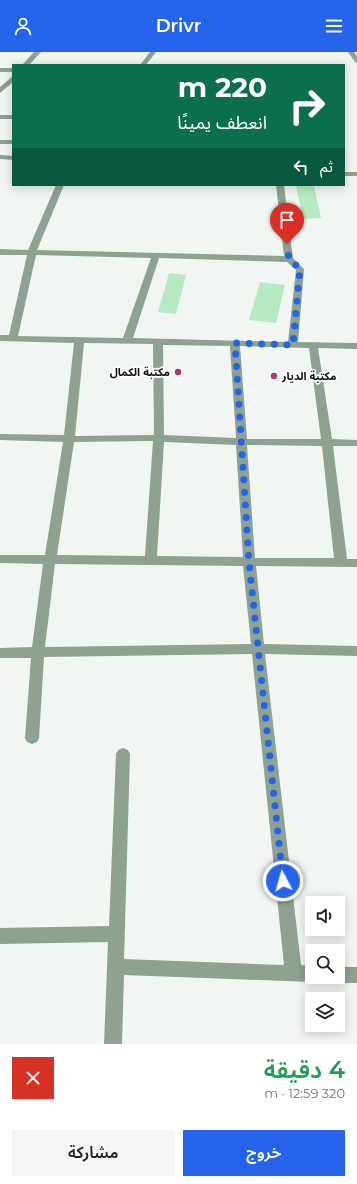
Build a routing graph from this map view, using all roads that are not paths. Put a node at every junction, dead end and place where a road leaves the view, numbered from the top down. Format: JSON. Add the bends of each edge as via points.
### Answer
{"nodes":[{"id":1,"x":38,"y":52,"type":"edge"},
{"id":2,"x":153,"y":52,"type":"edge"},
{"id":3,"x":351,"y":52,"type":"edge"},
{"id":4,"x":357,"y":61,"type":"edge"},
{"id":5,"x":26,"y":64,"type":"edge"},
{"id":6,"x":144,"y":64,"type":"edge"},
{"id":7,"x":0,"y":70,"type":"edge"},
{"id":8,"x":12,"y":70,"type":"edge"},
{"id":9,"x":12,"y":79,"type":"edge"},
{"id":10,"x":2,"y":92,"type":"edge"},
{"id":11,"x":0,"y":116,"type":"edge"},
{"id":12,"x":12,"y":117,"type":"edge"},
{"id":13,"x":0,"y":142,"type":"edge"},
{"id":14,"x":12,"y":142,"type":"edge"},
{"id":15,"x":0,"y":157,"type":"edge"},
{"id":16,"x":12,"y":158,"type":"edge"},
{"id":17,"x":345,"y":174,"type":"edge"},
{"id":18,"x":357,"y":174,"type":"edge"},
{"id":19,"x":60,"y":186,"type":"edge"},
{"id":20,"x":280,"y":186,"type":"edge"},
{"id":21,"x":0,"y":252,"type":"edge"},
{"id":22,"x":32,"y":252,"type":"junction"},
{"id":23,"x":156,"y":255,"type":"junction"},
{"id":24,"x":289,"y":259,"type":"junction"},
{"id":25,"x":0,"y":338,"type":"edge"},
{"id":26,"x":13,"y":338,"type":"junction"},
{"id":27,"x":79,"y":340,"type":"junction"},
{"id":28,"x":128,"y":341,"type":"junction"},
{"id":29,"x":158,"y":341,"type":"junction"},
{"id":30,"x":235,"y":343,"type":"junction"},
{"id":31,"x":293,"y":345,"type":"junction"},
{"id":32,"x":313,"y":346,"type":"junction"},
{"id":33,"x":357,"y":346,"type":"edge"},
{"id":34,"x":0,"y":437,"type":"edge"},
{"id":35,"x":159,"y":438,"type":"junction"},
{"id":36,"x":69,"y":439,"type":"junction"},
{"id":37,"x":240,"y":442,"type":"junction"},
{"id":38,"x":327,"y":442,"type":"junction"},
{"id":39,"x":357,"y":443,"type":"edge"},
{"id":40,"x":0,"y":559,"type":"edge"},
{"id":41,"x":50,"y":559,"type":"junction"},
{"id":42,"x":151,"y":561,"type":"junction"},
{"id":43,"x":249,"y":562,"type":"junction"},
{"id":44,"x":340,"y":563,"type":"junction"},
{"id":45,"x":357,"y":563,"type":"edge"},
{"id":46,"x":259,"y":649,"type":"junction"},
{"id":47,"x":357,"y":651,"type":"edge"},
{"id":48,"x":0,"y":652,"type":"edge"},
{"id":49,"x":38,"y":652,"type":"junction"},
{"id":50,"x":32,"y":738,"type":"dead end"},
{"id":51,"x":123,"y":754,"type":"dead end"},
{"id":52,"x":117,"y":934,"type":"junction"},
{"id":53,"x":0,"y":936,"type":"edge"},
{"id":54,"x":116,"y":967,"type":"junction"},
{"id":55,"x":293,"y":973,"type":"junction"},
{"id":56,"x":305,"y":974,"type":"edge"},
{"id":57,"x":345,"y":975,"type":"edge"},
{"id":58,"x":357,"y":975,"type":"edge"},
{"id":59,"x":113,"y":1044,"type":"edge"}],
"edges":[{"from":1,"to":5,"type":"street"},
{"from":2,"to":6,"type":"street"},
{"from":3,"to":4,"type":"street"},
{"from":7,"to":8,"type":"street"},
{"from":9,"to":10,"type":"street"},
{"from":11,"to":12,"type":"street"},
{"from":13,"to":14,"type":"street"},
{"from":15,"to":16,"type":"street"},
{"from":17,"to":18,"type":"street"},
{"from":19,"to":22,"type":"street"},
{"from":20,"to":24,"type":"street"},
{"from":21,"to":22,"type":"street"},
{"from":22,"to":23,"type":"street"},
{"from":22,"to":26,"type":"street"},
{"from":23,"to":24,"type":"street"},
{"from":23,"to":28,"type":"street"},
{"from":24,"to":31,"type":"street","via":[[300,269]]},
{"from":25,"to":26,"type":"street"},
{"from":26,"to":27,"type":"street"},
{"from":27,"to":28,"type":"street"},
{"from":27,"to":36,"type":"street"},
{"from":28,"to":29,"type":"street"},
{"from":29,"to":30,"type":"street"},
{"from":29,"to":35,"type":"street"},
{"from":30,"to":31,"type":"street"},
{"from":30,"to":37,"type":"street"},
{"from":31,"to":32,"type":"street"},
{"from":32,"to":33,"type":"street"},
{"from":32,"to":38,"type":"street"},
{"from":34,"to":36,"type":"street"},
{"from":35,"to":36,"type":"street"},
{"from":35,"to":37,"type":"street"},
{"from":35,"to":42,"type":"street"},
{"from":36,"to":41,"type":"street"},
{"from":37,"to":38,"type":"street"},
{"from":37,"to":43,"type":"street"},
{"from":38,"to":39,"type":"street"},
{"from":38,"to":44,"type":"street"},
{"from":40,"to":41,"type":"street"},
{"from":41,"to":42,"type":"street"},
{"from":41,"to":49,"type":"street"},
{"from":42,"to":43,"type":"street"},
{"from":43,"to":44,"type":"street"},
{"from":43,"to":46,"type":"street"},
{"from":44,"to":45,"type":"street"},
{"from":46,"to":47,"type":"street"},
{"from":46,"to":49,"type":"street"},
{"from":46,"to":55,"type":"street"},
{"from":48,"to":49,"type":"street"},
{"from":49,"to":50,"type":"street"},
{"from":51,"to":52,"type":"street"},
{"from":52,"to":53,"type":"street"},
{"from":52,"to":54,"type":"street"},
{"from":54,"to":55,"type":"street"},
{"from":54,"to":59,"type":"street"},
{"from":55,"to":56,"type":"street"},
{"from":57,"to":58,"type":"street"}]}
